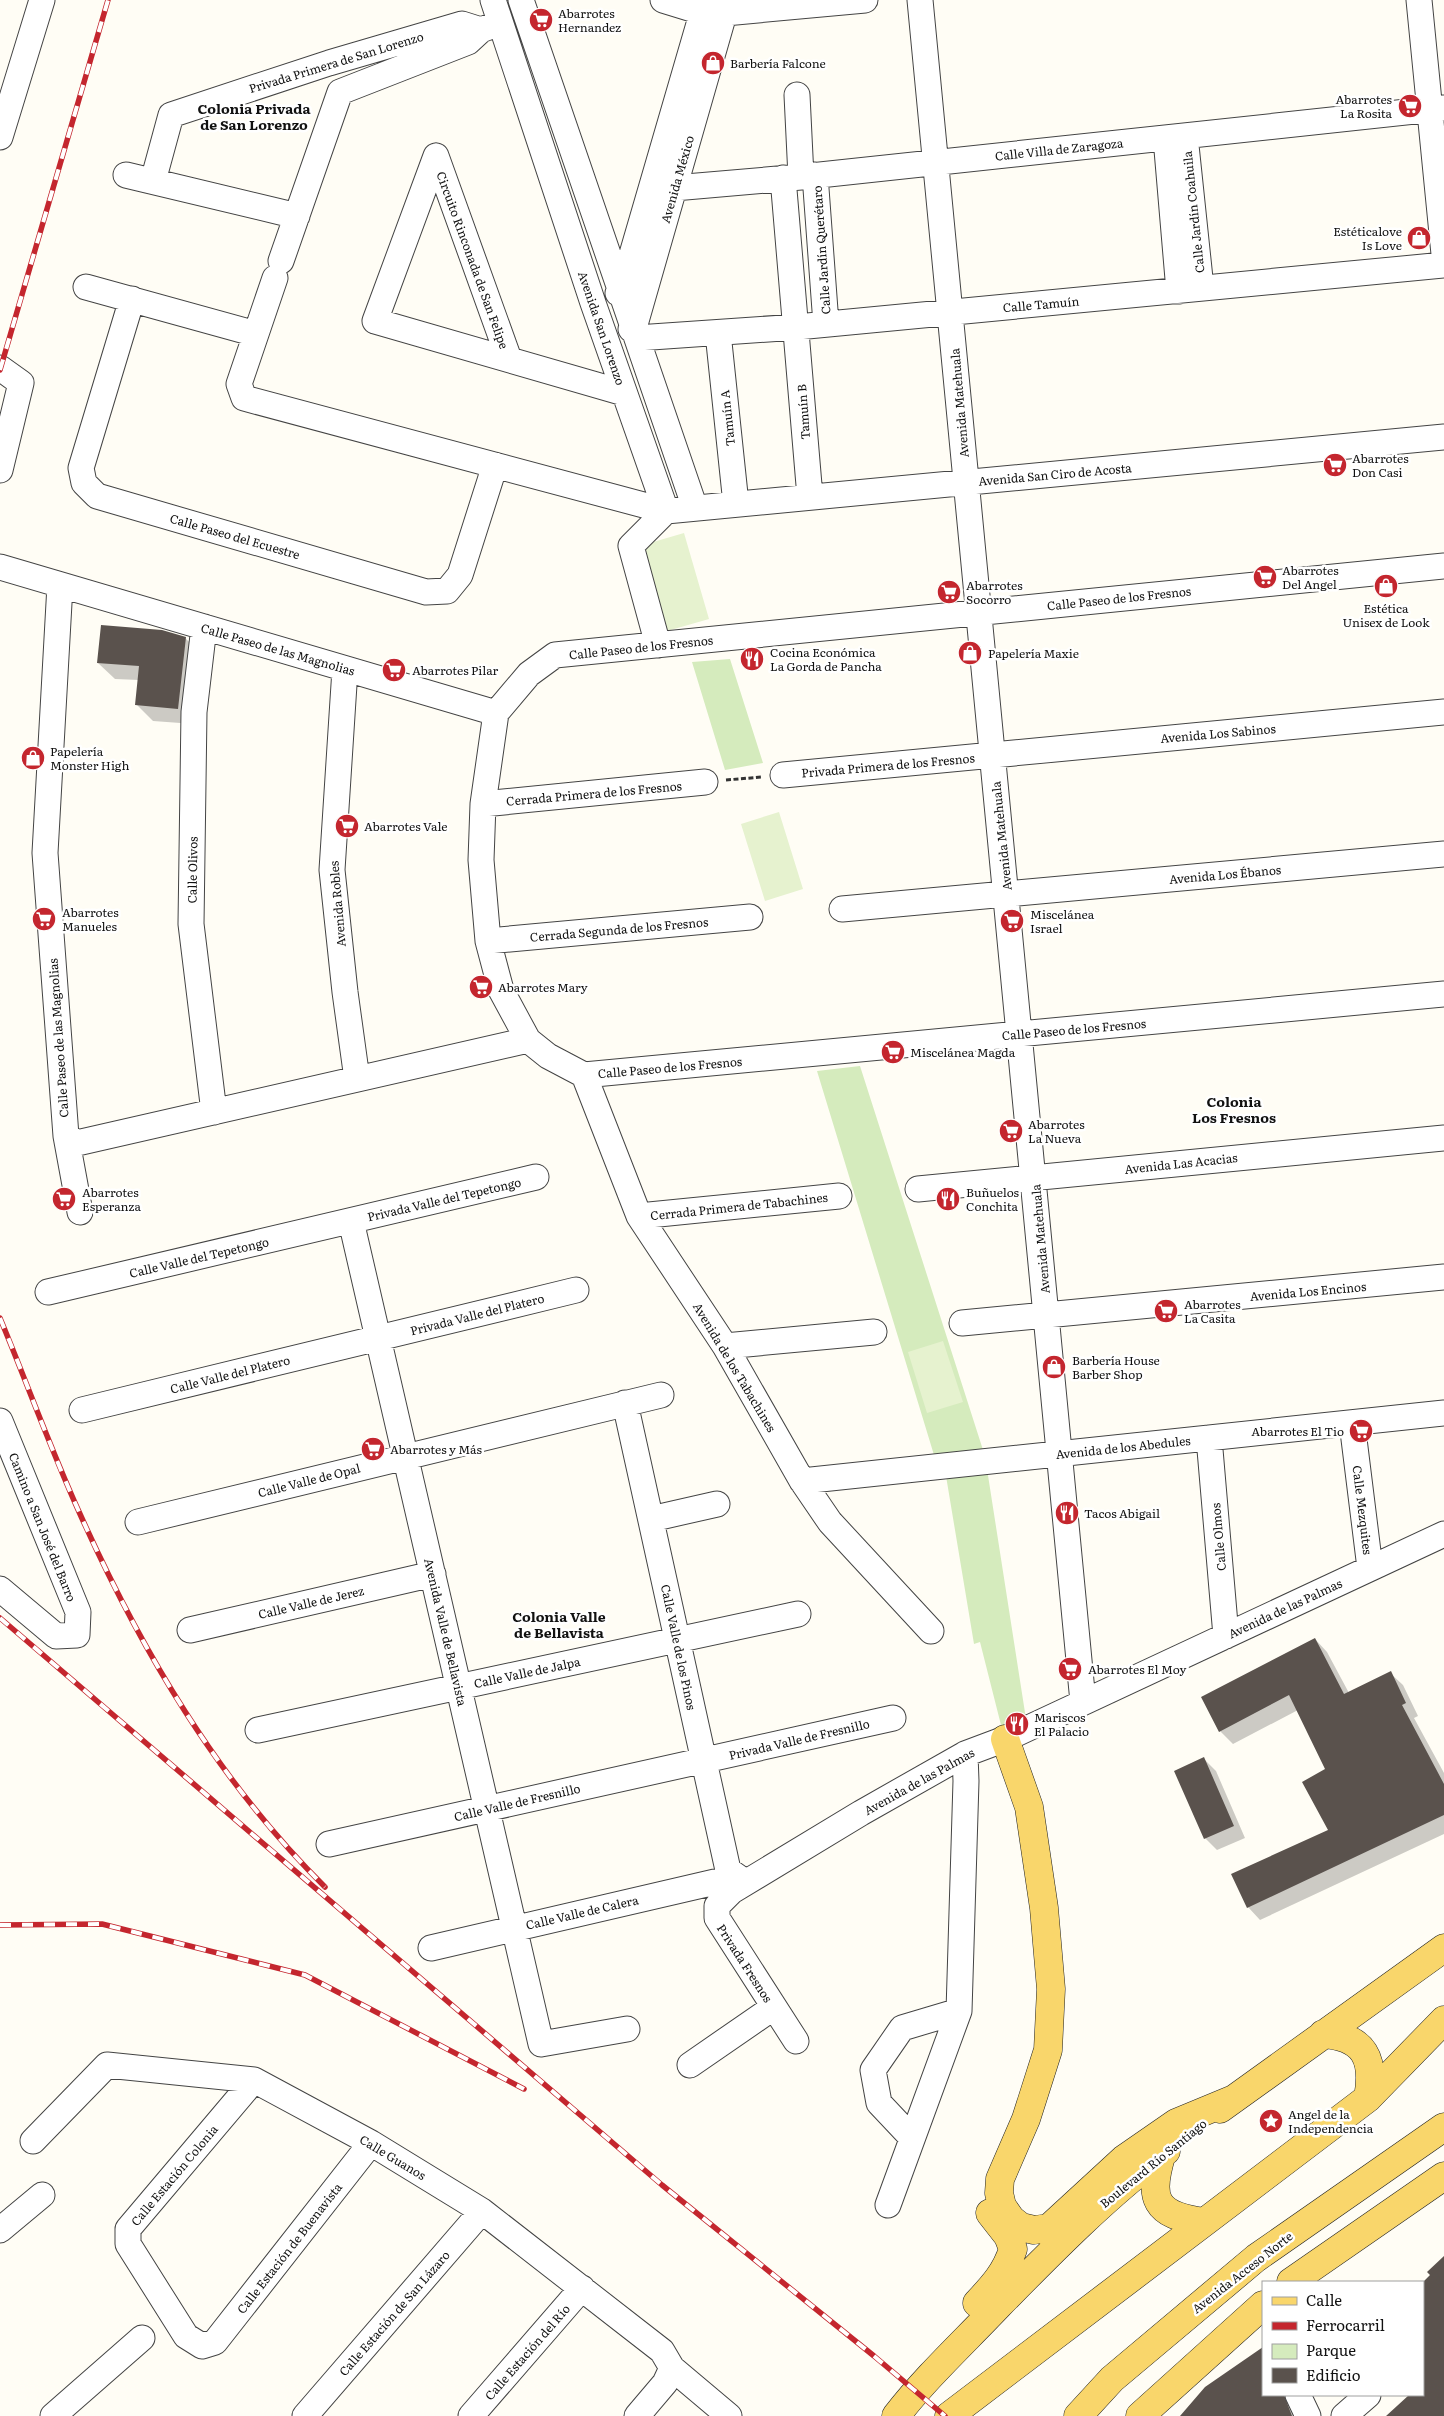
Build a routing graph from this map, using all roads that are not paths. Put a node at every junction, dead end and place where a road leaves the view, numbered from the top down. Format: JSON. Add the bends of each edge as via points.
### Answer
{"nodes":[{"id":1,"x":42,"y":0,"type":"edge"},
{"id":2,"x":521,"y":0,"type":"edge"},
{"id":3,"x":663,"y":0,"type":"edge"},
{"id":4,"x":864,"y":0,"type":"edge"},
{"id":5,"x":920,"y":0,"type":"edge"},
{"id":6,"x":1419,"y":0,"type":"edge"},
{"id":7,"x":715,"y":6,"type":"edge"},
{"id":8,"x":491,"y":18,"type":"edge"},
{"id":9,"x":329,"y":63,"type":"junction"},
{"id":10,"x":340,"y":92,"type":"junction"},
{"id":11,"x":7,"y":95,"type":"edge"},
{"id":12,"x":798,"y":95,"type":"dead end"},
{"id":13,"x":1437,"y":109,"type":"edge"},
{"id":14,"x":0,"y":137,"type":"edge"},
{"id":15,"x":1175,"y":137,"type":"junction"},
{"id":16,"x":936,"y":162,"type":"junction"},
{"id":17,"x":126,"y":175,"type":"dead end"},
{"id":18,"x":800,"y":177,"type":"junction"},
{"id":19,"x":152,"y":181,"type":"junction"},
{"id":20,"x":674,"y":188,"type":"junction"},
{"id":21,"x":297,"y":216,"type":"junction"},
{"id":22,"x":1444,"y":254,"type":"edge"},
{"id":23,"x":1444,"y":265,"type":"edge"},
{"id":24,"x":86,"y":288,"type":"dead end"},
{"id":25,"x":1190,"y":290,"type":"junction"},
{"id":26,"x":621,"y":292,"type":"junction"},
{"id":27,"x":132,"y":299,"type":"junction"},
{"id":28,"x":593,"y":303,"type":"junction"},
{"id":29,"x":950,"y":312,"type":"junction"},
{"id":30,"x":826,"y":324,"type":"junction"},
{"id":31,"x":797,"y":327,"type":"junction"},
{"id":32,"x":635,"y":333,"type":"junction"},
{"id":33,"x":718,"y":333,"type":"junction"},
{"id":34,"x":256,"y":334,"type":"junction"},
{"id":35,"x":605,"y":338,"type":"junction"},
{"id":36,"x":509,"y":359,"type":"junction"},
{"id":37,"x":0,"y":368,"type":"edge"},
{"id":38,"x":624,"y":393,"type":"junction"},
{"id":39,"x":1444,"y":436,"type":"edge"},
{"id":40,"x":495,"y":465,"type":"junction"},
{"id":41,"x":0,"y":470,"type":"edge"},
{"id":42,"x":967,"y":482,"type":"junction"},
{"id":43,"x":810,"y":497,"type":"junction"},
{"id":44,"x":736,"y":504,"type":"junction"},
{"id":45,"x":695,"y":508,"type":"junction"},
{"id":46,"x":666,"y":511,"type":"junction"},
{"id":47,"x":1444,"y":566,"type":"edge"},
{"id":48,"x":0,"y":567,"type":"edge"},
{"id":49,"x":60,"y":585,"type":"junction"},
{"id":50,"x":979,"y":612,"type":"junction"},
{"id":51,"x":204,"y":628,"type":"junction"},
{"id":52,"x":658,"y":645,"type":"junction"},
{"id":53,"x":345,"y":669,"type":"junction"},
{"id":54,"x":1444,"y":712,"type":"edge"},
{"id":55,"x":496,"y":714,"type":"junction"},
{"id":56,"x":993,"y":755,"type":"junction"},
{"id":57,"x":783,"y":775,"type":"road end"},
{"id":58,"x":705,"y":782,"type":"road end"},
{"id":59,"x":482,"y":804,"type":"junction"},
{"id":60,"x":1444,"y":854,"type":"edge"},
{"id":61,"x":1006,"y":894,"type":"junction"},
{"id":62,"x":842,"y":909,"type":"dead end"},
{"id":63,"x":750,"y":917,"type":"dead end"},
{"id":64,"x":488,"y":941,"type":"junction"},
{"id":65,"x":1444,"y":994,"type":"edge"},
{"id":66,"x":1020,"y":1034,"type":"junction"},
{"id":67,"x":528,"y":1040,"type":"junction"},
{"id":68,"x":584,"y":1075,"type":"junction"},
{"id":69,"x":358,"y":1079,"type":"junction"},
{"id":70,"x":214,"y":1112,"type":"junction"},
{"id":71,"x":66,"y":1136,"type":"junction"},
{"id":72,"x":1444,"y":1138,"type":"edge"},
{"id":73,"x":536,"y":1177,"type":"dead end"},
{"id":74,"x":1034,"y":1178,"type":"junction"},
{"id":75,"x":918,"y":1189,"type":"dead end"},
{"id":76,"x":839,"y":1196,"type":"dead end"},
{"id":77,"x":80,"y":1212,"type":"dead end"},
{"id":78,"x":639,"y":1216,"type":"junction"},
{"id":79,"x":351,"y":1221,"type":"junction"},
{"id":80,"x":1444,"y":1277,"type":"edge"},
{"id":81,"x":576,"y":1290,"type":"dead end"},
{"id":82,"x":48,"y":1292,"type":"dead end"},
{"id":83,"x":1047,"y":1316,"type":"junction"},
{"id":84,"x":962,"y":1323,"type":"dead end"},
{"id":85,"x":874,"y":1332,"type":"dead end"},
{"id":86,"x":378,"y":1338,"type":"junction"},
{"id":87,"x":725,"y":1346,"type":"junction"},
{"id":88,"x":661,"y":1395,"type":"dead end"},
{"id":89,"x":626,"y":1403,"type":"junction"},
{"id":90,"x":82,"y":1410,"type":"dead end"},
{"id":91,"x":1444,"y":1413,"type":"edge"},
{"id":92,"x":0,"y":1421,"type":"edge"},
{"id":93,"x":1352,"y":1423,"type":"junction"},
{"id":94,"x":1209,"y":1438,"type":"junction"},
{"id":95,"x":1060,"y":1454,"type":"junction"},
{"id":96,"x":405,"y":1457,"type":"junction"},
{"id":97,"x":802,"y":1481,"type":"junction"},
{"id":98,"x":717,"y":1504,"type":"dead end"},
{"id":99,"x":651,"y":1519,"type":"junction"},
{"id":100,"x":138,"y":1522,"type":"dead end"},
{"id":101,"x":1444,"y":1534,"type":"edge"},
{"id":102,"x":1370,"y":1568,"type":"junction"},
{"id":103,"x":433,"y":1574,"type":"junction"},
{"id":104,"x":0,"y":1589,"type":"edge"},
{"id":105,"x":798,"y":1614,"type":"dead end"},
{"id":106,"x":190,"y":1630,"type":"dead end"},
{"id":107,"x":932,"y":1631,"type":"dead end"},
{"id":108,"x":1226,"y":1636,"type":"junction"},
{"id":109,"x":678,"y":1640,"type":"junction"},
{"id":110,"x":458,"y":1687,"type":"junction"},
{"id":111,"x":1084,"y":1702,"type":"junction"},
{"id":112,"x":893,"y":1718,"type":"dead end"},
{"id":113,"x":258,"y":1730,"type":"dead end"},
{"id":114,"x":986,"y":1746,"type":"junction"},
{"id":115,"x":704,"y":1760,"type":"junction"},
{"id":116,"x":487,"y":1808,"type":"junction"},
{"id":117,"x":329,"y":1844,"type":"dead end"},
{"id":118,"x":730,"y":1881,"type":"junction"},
{"id":119,"x":717,"y":1918,"type":"joint"},
{"id":120,"x":514,"y":1928,"type":"junction"},
{"id":121,"x":431,"y":1948,"type":"dead end"},
{"id":122,"x":1444,"y":1948,"type":"edge"},
{"id":123,"x":774,"y":2007,"type":"junction"},
{"id":124,"x":959,"y":2011,"type":"junction"},
{"id":125,"x":1444,"y":2020,"type":"edge"},
{"id":126,"x":627,"y":2029,"type":"dead end"},
{"id":127,"x":1323,"y":2034,"type":"junction"},
{"id":128,"x":796,"y":2041,"type":"dead end"},
{"id":129,"x":690,"y":2065,"type":"dead end"},
{"id":130,"x":254,"y":2080,"type":"junction"},
{"id":131,"x":1368,"y":2098,"type":"junction"},
{"id":132,"x":1234,"y":2099,"type":"junction"},
{"id":133,"x":1444,"y":2127,"type":"edge"},
{"id":134,"x":912,"y":2138,"type":"junction"},
{"id":135,"x":33,"y":2141,"type":"dead end"},
{"id":136,"x":371,"y":2143,"type":"junction"},
{"id":137,"x":1162,"y":2153,"type":"junction"},
{"id":138,"x":1444,"y":2176,"type":"edge"},
{"id":139,"x":42,"y":2194,"type":"dead end"},
{"id":140,"x":888,"y":2205,"type":"dead end"},
{"id":141,"x":482,"y":2211,"type":"junction"},
{"id":142,"x":1204,"y":2222,"type":"junction"},
{"id":143,"x":0,"y":2230,"type":"edge"},
{"id":144,"x":1307,"y":2277,"type":"edge"},
{"id":145,"x":582,"y":2288,"type":"junction"},
{"id":146,"x":1261,"y":2312,"type":"edge"},
{"id":147,"x":142,"y":2338,"type":"dead end"},
{"id":148,"x":202,"y":2346,"type":"joint"},
{"id":149,"x":672,"y":2368,"type":"junction"},
{"id":150,"x":918,"y":2388,"type":"junction"},
{"id":151,"x":1298,"y":2396,"type":"edge"},
{"id":152,"x":53,"y":2416,"type":"edge"},
{"id":153,"x":305,"y":2416,"type":"edge"},
{"id":154,"x":471,"y":2416,"type":"edge"},
{"id":155,"x":637,"y":2416,"type":"edge"},
{"id":156,"x":729,"y":2416,"type":"edge"},
{"id":157,"x":896,"y":2416,"type":"edge"},
{"id":158,"x":950,"y":2416,"type":"edge"},
{"id":159,"x":1078,"y":2416,"type":"edge"},
{"id":160,"x":1140,"y":2416,"type":"edge"},
{"id":161,"x":1308,"y":2416,"type":"edge"}],
"edges":[{"from":1,"to":11,"type":"street"},
{"from":2,"to":26,"type":"street"},
{"from":3,"to":7,"type":"street"},
{"from":4,"to":7,"type":"street"},
{"from":5,"to":16,"type":"street","name":"Avenida Matehuala"},
{"from":6,"to":13,"type":"street"},
{"from":7,"to":20,"type":"street","name":"Avenida México"},
{"from":7,"to":26,"type":"street","name":"Avenida México"},
{"from":8,"to":9,"type":"street","name":"Privada Primera de San Lorenzo"},
{"from":8,"to":10,"type":"street","name":"Privada Primera de San Lorenzo","via":[[468,42]]},
{"from":8,"to":28,"type":"street","name":"Avenida San Lorenzo"},
{"from":9,"to":10,"type":"street"},
{"from":9,"to":19,"type":"street","name":"Privada Primera de San Lorenzo","via":[[171,115]]},
{"from":10,"to":21,"type":"street"},
{"from":11,"to":14,"type":"street"},
{"from":12,"to":18,"type":"street"},
{"from":13,"to":15,"type":"street","name":"Calle Villa de Zaragoza"},
{"from":13,"to":22,"type":"street"},
{"from":15,"to":16,"type":"street","name":"Calle Villa de Zaragoza"},
{"from":15,"to":25,"type":"street","name":"Calle Jardín Coahuila"},
{"from":16,"to":18,"type":"street","name":"Calle Villa de Zaragoza"},
{"from":16,"to":29,"type":"street","name":"Avenida Matehuala"},
{"from":17,"to":19,"type":"street"},
{"from":18,"to":20,"type":"street","name":"Calle Villa de Zaragoza"},
{"from":18,"to":30,"type":"street","name":"Calle Jardín Querétaro"},
{"from":18,"to":31,"type":"street"},
{"from":19,"to":21,"type":"street"},
{"from":20,"to":32,"type":"street","name":"Avenida México"},
{"from":21,"to":34,"type":"street"},
{"from":23,"to":25,"type":"street","name":"Calle Tamuín"},
{"from":24,"to":27,"type":"street"},
{"from":25,"to":29,"type":"street","name":"Calle Tamuín"},
{"from":26,"to":28,"type":"street"},
{"from":26,"to":32,"type":"street"},
{"from":27,"to":34,"type":"street"},
{"from":27,"to":40,"type":"street","name":"Calle Paseo del Ecuestre","via":[[81,468],[84,483],[97,496],[426,592],[447,591],[460,575]]},
{"from":28,"to":35,"type":"street","name":"Avenida San Lorenzo"},
{"from":29,"to":30,"type":"street","name":"Calle Tamuín"},
{"from":29,"to":42,"type":"street","name":"Avenida Matehuala"},
{"from":30,"to":31,"type":"street","name":"Calle Tamuín"},
{"from":31,"to":33,"type":"street","name":"Calle Tamuín"},
{"from":31,"to":43,"type":"street","name":"Tamuín B"},
{"from":32,"to":33,"type":"street","name":"Calle Tamuín"},
{"from":32,"to":35,"type":"street"},
{"from":32,"to":45,"type":"street"},
{"from":33,"to":44,"type":"street","name":"Tamuín A"},
{"from":34,"to":40,"type":"street","via":[[239,384],[244,398]]},
{"from":35,"to":38,"type":"street","name":"Avenida San Lorenzo"},
{"from":36,"to":36,"type":"street","name":"Circuito Rinconada de San Felipe","via":[[375,321],[436,156]]},
{"from":36,"to":38,"type":"street"},
{"from":37,"to":41,"type":"street","via":[[21,383]]},
{"from":38,"to":46,"type":"street","name":"Avenida San Lorenzo"},
{"from":39,"to":42,"type":"street","name":"Avenida San Ciro de Acosta"},
{"from":40,"to":46,"type":"street"},
{"from":42,"to":43,"type":"street","name":"Avenida San Ciro de Acosta"},
{"from":42,"to":50,"type":"street","name":"Avenida Matehuala"},
{"from":43,"to":44,"type":"street","name":"Avenida San Ciro de Acosta"},
{"from":44,"to":45,"type":"street","name":"Avenida San Ciro de Acosta"},
{"from":45,"to":46,"type":"street","name":"Avenida San Ciro de Acosta"},
{"from":46,"to":52,"type":"street","via":[[631,546]]},
{"from":47,"to":50,"type":"street","name":"Calle Paseo de los Fresnos"},
{"from":48,"to":49,"type":"street","name":"Calle Paseo de las Magnolias"},
{"from":49,"to":51,"type":"street","name":"Calle Paseo de las Magnolias"},
{"from":49,"to":71,"type":"street","name":"Calle Paseo de las Magnolias","via":[[45,853]]},
{"from":50,"to":52,"type":"street","name":"Calle Paseo de los Fresnos"},
{"from":50,"to":56,"type":"street","name":"Avenida Matehuala"},
{"from":51,"to":53,"type":"street","name":"Calle Paseo de las Magnolias"},
{"from":51,"to":70,"type":"street","name":"Calle Olivos","via":[[194,712],[191,924]]},
{"from":52,"to":55,"type":"street","name":"Calle Paseo de los Fresnos","via":[[555,655],[529,674]]},
{"from":53,"to":55,"type":"street","name":"Calle Paseo de las Magnolias"},
{"from":53,"to":69,"type":"street","name":"Avenida Robles","via":[[332,870]]},
{"from":54,"to":56,"type":"street","name":"Avenida Los Sabinos"},
{"from":55,"to":59,"type":"street","name":"Calle Paseo de los Fresnos"},
{"from":56,"to":57,"type":"street","name":"Privada Primera de los Fresnos"},
{"from":56,"to":61,"type":"street","name":"Avenida Matehuala"},
{"from":58,"to":59,"type":"street","name":"Cerrada Primera de los Fresnos"},
{"from":59,"to":64,"type":"street","name":"Calle Paseo de los Fresnos","via":[[481,860]]},
{"from":60,"to":61,"type":"street","name":"Avenida Los Ébanos"},
{"from":61,"to":62,"type":"street"},
{"from":61,"to":66,"type":"street","name":"Avenida Matehuala"},
{"from":63,"to":64,"type":"street","name":"Cerrada Segunda de los Fresnos"},
{"from":64,"to":67,"type":"street","name":"Calle Paseo de los Fresnos","via":[[501,990]]},
{"from":65,"to":66,"type":"street","name":"Calle Paseo de los Fresnos"},
{"from":66,"to":68,"type":"street","name":"Calle Paseo de los Fresnos"},
{"from":66,"to":74,"type":"street","name":"Avenida Matehuala"},
{"from":67,"to":68,"type":"street","name":"Calle Paseo de los Fresnos","via":[[548,1056]]},
{"from":67,"to":69,"type":"street","name":"Calle Paseo de las Magnolias"},
{"from":68,"to":78,"type":"street","name":"Avenida de los Tabachines"},
{"from":69,"to":70,"type":"street","name":"Calle Paseo de las Magnolias"},
{"from":70,"to":71,"type":"street","name":"Calle Paseo de las Magnolias","via":[[77,1143]]},
{"from":71,"to":77,"type":"street"},
{"from":72,"to":74,"type":"street","name":"Avenida Las Acacias"},
{"from":73,"to":79,"type":"street","name":"Privada Valle del Tepetongo"},
{"from":74,"to":75,"type":"street","name":"Avenida Las Acacias"},
{"from":74,"to":83,"type":"street","name":"Avenida Matehuala"},
{"from":76,"to":78,"type":"street","name":"Cerrada Primera de Tabachines"},
{"from":78,"to":87,"type":"street","name":"Avenida de los Tabachines"},
{"from":79,"to":82,"type":"street","name":"Calle Valle del Tepetongo"},
{"from":79,"to":86,"type":"street","name":"Avenida Valle de Bellavista"},
{"from":80,"to":83,"type":"street","name":"Avenida Los Encinos"},
{"from":81,"to":86,"type":"street","name":"Privada Valle del Platero"},
{"from":83,"to":84,"type":"street","name":"Avenida Los Encinos"},
{"from":83,"to":95,"type":"street","name":"Avenida Matehuala"},
{"from":85,"to":87,"type":"street"},
{"from":86,"to":90,"type":"street","name":"Calle Valle del Platero"},
{"from":86,"to":96,"type":"street","name":"Avenida Valle de Bellavista"},
{"from":87,"to":97,"type":"street","name":"Avenida de los Tabachines"},
{"from":88,"to":89,"type":"street","name":"Calle Valle de Opal"},
{"from":89,"to":96,"type":"street","name":"Calle Valle de Opal"},
{"from":89,"to":99,"type":"street","name":"Calle Valle de los Pinos"},
{"from":91,"to":93,"type":"street","name":"Avenida de los Abedules"},
{"from":92,"to":104,"type":"street","name":"Camino a San José del Barro","via":[[78,1612],[77,1635],[56,1636]]},
{"from":93,"to":94,"type":"street","name":"Avenida de los Abedules"},
{"from":93,"to":102,"type":"street","name":"Calle Mezquites"},
{"from":94,"to":95,"type":"street","name":"Avenida de los Abedules"},
{"from":94,"to":108,"type":"street","name":"Calle Olmos"},
{"from":95,"to":97,"type":"street","name":"Avenida de los Abedules"},
{"from":95,"to":111,"type":"street","name":"Avenida Matehuala"},
{"from":96,"to":100,"type":"street","name":"Calle Valle de Opal"},
{"from":96,"to":103,"type":"street","name":"Avenida Valle de Bellavista"},
{"from":97,"to":107,"type":"street","name":"Avenida de los Tabachines","via":[[830,1522]]},
{"from":98,"to":99,"type":"street"},
{"from":99,"to":109,"type":"street","name":"Calle Valle de los Pinos"},
{"from":101,"to":102,"type":"street","name":"Avenida de las Palmas"},
{"from":102,"to":108,"type":"street","name":"Avenida de las Palmas"},
{"from":103,"to":106,"type":"street","name":"Calle Valle de Jerez"},
{"from":103,"to":110,"type":"street","name":"Avenida Valle de Bellavista"},
{"from":105,"to":109,"type":"street","name":"Calle Valle de Jalpa"},
{"from":108,"to":111,"type":"street","name":"Avenida de las Palmas"},
{"from":109,"to":110,"type":"street","name":"Calle Valle de Jalpa"},
{"from":109,"to":115,"type":"street","name":"Calle Valle de los Pinos"},
{"from":110,"to":113,"type":"street","name":"Calle Valle de Jalpa"},
{"from":110,"to":116,"type":"street","name":"Avenida Valle de Bellavista"},
{"from":111,"to":114,"type":"street","name":"Avenida de las Palmas"},
{"from":112,"to":115,"type":"street","name":"Privada Valle de Fresnillo"},
{"from":114,"to":118,"type":"street","name":"Avenida de las Palmas"},
{"from":114,"to":124,"type":"street","via":[[966,1781]]},
{"from":114,"to":132,"type":"main road","via":[[1029,1807],[1044,1908],[1051,1989],[1048,2050],[1026,2119],[1000,2179],[998,2193],[1002,2206],[1021,2226],[1034,2230],[1049,2228],[1124,2159],[1176,2123]]},
{"from":114,"to":150,"type":"main road","via":[[1012,1811],[1029,1914],[1035,1996],[1032,2052],[1010,2123],[988,2172],[984,2192],[988,2210],[1008,2236],[1013,2249],[1000,2279],[942,2339],[926,2363]]},
{"from":115,"to":116,"type":"street","name":"Calle Valle de Fresnillo"},
{"from":115,"to":118,"type":"street","name":"Calle Valle de los Pinos"},
{"from":116,"to":117,"type":"street","name":"Calle Valle de Fresnillo"},
{"from":116,"to":120,"type":"street","name":"Avenida Valle de Bellavista"},
{"from":118,"to":119,"type":"street","name":"Avenida de las Palmas","via":[[717,1906]]},
{"from":118,"to":120,"type":"street","name":"Calle Valle de Calera"},
{"from":119,"to":123,"type":"street","name":"Privada Fresnos"},
{"from":120,"to":121,"type":"street","name":"Calle Valle de Calera"},
{"from":120,"to":126,"type":"street","name":"Avenida Valle de Bellavista","via":[[541,2044]]},
{"from":122,"to":127,"type":"main road","name":"Boulevard Río Santiago"},
{"from":123,"to":128,"type":"street","name":"Privada Fresnos"},
{"from":123,"to":129,"type":"street","name":"Privada Fresnos"},
{"from":124,"to":134,"type":"street"},
{"from":124,"to":134,"type":"street","via":[[902,2028],[873,2070],[879,2103]]},
{"from":125,"to":131,"type":"main road"},
{"from":127,"to":131,"type":"main road","via":[[1350,2039],[1368,2057],[1372,2079]]},
{"from":127,"to":132,"type":"main road","name":"Boulevard Río Santiago"},
{"from":130,"to":135,"type":"street","name":"Calle Guanos","via":[[107,2065]]},
{"from":130,"to":136,"type":"street","name":"Calle Guanos"},
{"from":130,"to":148,"type":"street","name":"Calle Estación Colonia","via":[[128,2229],[128,2244],[186,2336]]},
{"from":131,"to":142,"type":"main road"},
{"from":132,"to":137,"type":"main road","name":"Boulevard Río Santiago"},
{"from":133,"to":159,"type":"main road","name":"Avenida Acceso Norte","via":[[1256,2258],[1112,2379]]},
{"from":134,"to":140,"type":"street"},
{"from":136,"to":141,"type":"street","name":"Calle Guanos"},
{"from":136,"to":148,"type":"street","name":"Calle Estación de Buenavista","via":[[215,2342]]},
{"from":137,"to":142,"type":"main road","via":[[1154,2188],[1158,2200],[1174,2215]]},
{"from":137,"to":150,"type":"main road","name":"Boulevard Río Santiago","via":[[1038,2265]]},
{"from":138,"to":144,"type":"main road"},
{"from":139,"to":143,"type":"street"},
{"from":141,"to":145,"type":"street","name":"Calle Guanos"},
{"from":141,"to":153,"type":"street","name":"Calle Estación de San Lázaro"},
{"from":142,"to":158,"type":"main road"},
{"from":145,"to":149,"type":"street","name":"Calle Guanos","via":[[662,2351]]},
{"from":145,"to":154,"type":"street","name":"Calle Estación del Río"},
{"from":146,"to":160,"type":"main road"},
{"from":147,"to":152,"type":"street"},
{"from":149,"to":155,"type":"street","via":[[665,2383]]},
{"from":149,"to":156,"type":"street","name":"Calle Guanos"},
{"from":150,"to":157,"type":"main road","name":"Boulevard Río Santiago"},
{"from":151,"to":161,"type":"street"}]}
